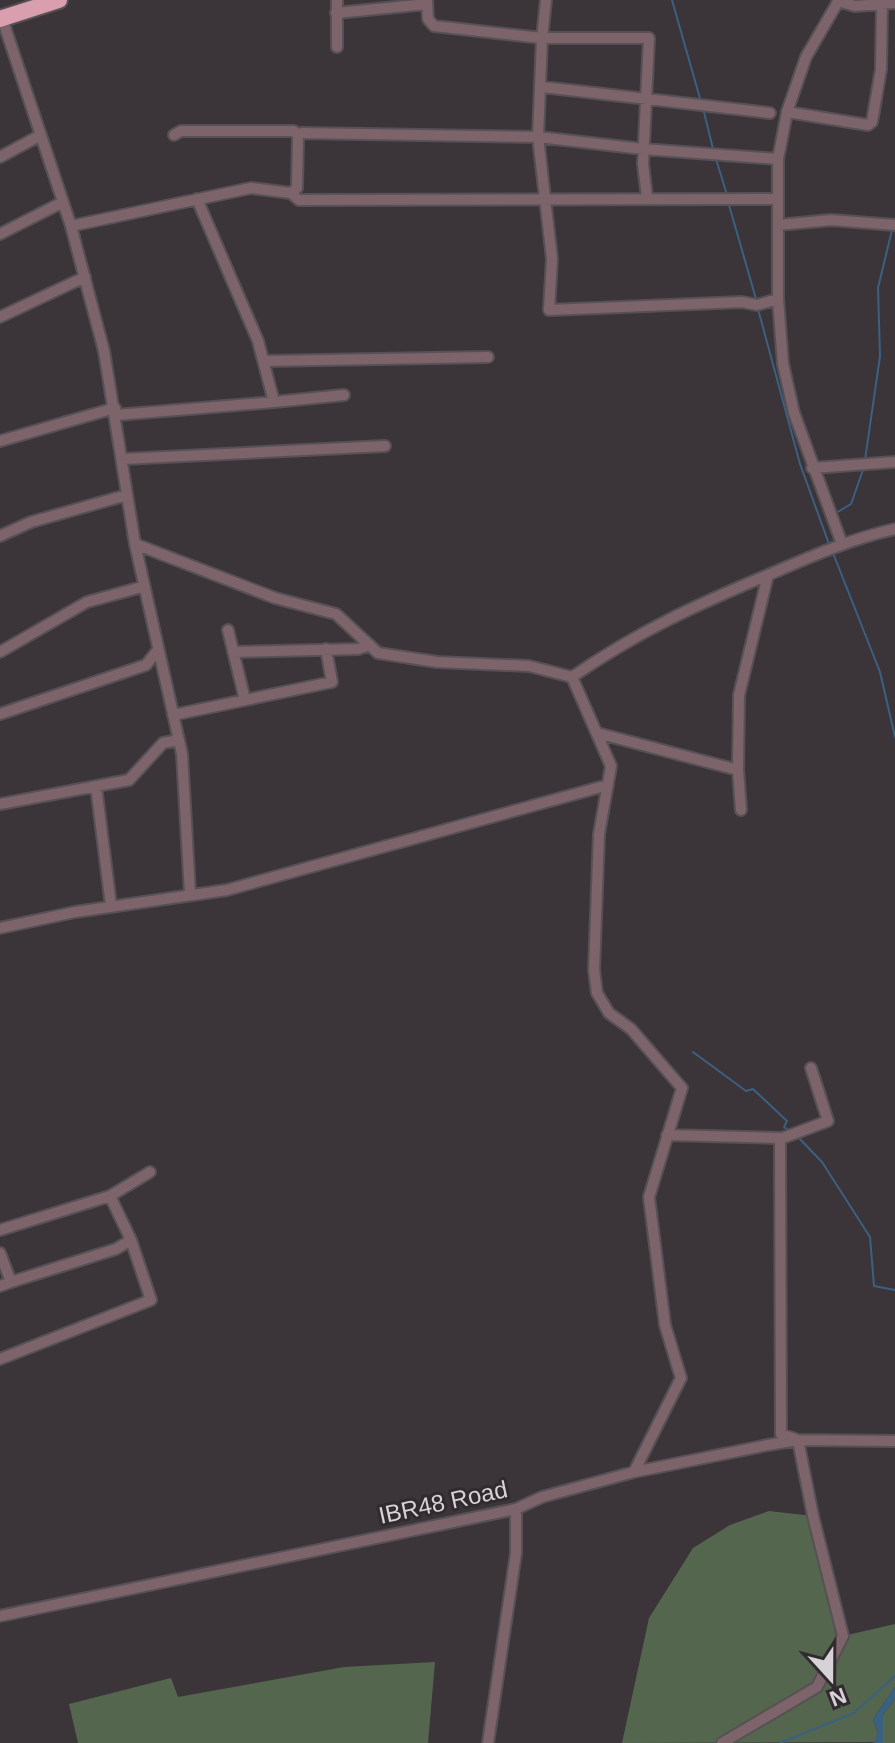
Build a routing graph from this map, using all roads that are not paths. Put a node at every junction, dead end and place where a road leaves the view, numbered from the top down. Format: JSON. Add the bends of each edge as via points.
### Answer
{"nodes":[{"id":1,"x":59,"y":0,"type":"edge"},
{"id":2,"x":337,"y":0,"type":"edge"},
{"id":3,"x":546,"y":0,"type":"edge"},
{"id":4,"x":838,"y":1,"type":"edge"},
{"id":5,"x":427,"y":2,"type":"edge"},
{"id":6,"x":384,"y":3,"type":"edge"},
{"id":7,"x":895,"y":3,"type":"edge"},
{"id":8,"x":882,"y":5,"type":"junction"},
{"id":9,"x":336,"y":13,"type":"junction"},
{"id":10,"x":1,"y":17,"type":"edge"},
{"id":11,"x":542,"y":38,"type":"junction"},
{"id":12,"x":337,"y":47,"type":"dead end"},
{"id":13,"x":542,"y":87,"type":"junction"},
{"id":14,"x":648,"y":98,"type":"junction"},
{"id":15,"x":787,"y":112,"type":"junction"},
{"id":16,"x":770,"y":113,"type":"dead end"},
{"id":17,"x":41,"y":135,"type":"junction"},
{"id":18,"x":174,"y":135,"type":"dead end"},
{"id":19,"x":298,"y":136,"type":"junction"},
{"id":20,"x":538,"y":137,"type":"junction"},
{"id":21,"x":643,"y":149,"type":"junction"},
{"id":22,"x":0,"y":157,"type":"edge"},
{"id":23,"x":778,"y":159,"type":"junction"},
{"id":24,"x":291,"y":193,"type":"junction"},
{"id":25,"x":647,"y":197,"type":"junction"},
{"id":26,"x":197,"y":199,"type":"junction"},
{"id":27,"x":777,"y":199,"type":"junction"},
{"id":28,"x":546,"y":201,"type":"junction"},
{"id":29,"x":63,"y":202,"type":"junction"},
{"id":30,"x":778,"y":225,"type":"junction"},
{"id":31,"x":895,"y":225,"type":"edge"},
{"id":32,"x":71,"y":226,"type":"junction"},
{"id":33,"x":0,"y":234,"type":"edge"},
{"id":34,"x":85,"y":277,"type":"junction"},
{"id":35,"x":778,"y":299,"type":"junction"},
{"id":36,"x":0,"y":317,"type":"edge"},
{"id":37,"x":488,"y":357,"type":"dead end"},
{"id":38,"x":265,"y":361,"type":"junction"},
{"id":39,"x":344,"y":395,"type":"dead end"},
{"id":40,"x":274,"y":402,"type":"junction"},
{"id":41,"x":115,"y":412,"type":"junction"},
{"id":42,"x":0,"y":441,"type":"edge"},
{"id":43,"x":385,"y":446,"type":"dead end"},
{"id":44,"x":123,"y":459,"type":"junction"},
{"id":45,"x":895,"y":462,"type":"edge"},
{"id":46,"x":812,"y":468,"type":"junction"},
{"id":47,"x":127,"y":495,"type":"junction"},
{"id":48,"x":895,"y":529,"type":"edge"},
{"id":49,"x":0,"y":536,"type":"edge"},
{"id":50,"x":135,"y":544,"type":"junction"},
{"id":51,"x":842,"y":544,"type":"junction"},
{"id":52,"x":768,"y":575,"type":"junction"},
{"id":53,"x":142,"y":587,"type":"junction"},
{"id":54,"x":228,"y":630,"type":"dead end"},
{"id":55,"x":370,"y":645,"type":"junction"},
{"id":56,"x":326,"y":649,"type":"junction"},
{"id":57,"x":157,"y":651,"type":"junction"},
{"id":58,"x":0,"y":652,"type":"edge"},
{"id":59,"x":233,"y":652,"type":"junction"},
{"id":60,"x":572,"y":677,"type":"junction"},
{"id":61,"x":245,"y":700,"type":"junction"},
{"id":62,"x":0,"y":714,"type":"edge"},
{"id":63,"x":173,"y":715,"type":"junction"},
{"id":64,"x":597,"y":733,"type":"junction"},
{"id":65,"x":179,"y":740,"type":"junction"},
{"id":66,"x":738,"y":770,"type":"junction"},
{"id":67,"x":608,"y":785,"type":"junction"},
{"id":68,"x":96,"y":786,"type":"junction"},
{"id":69,"x":0,"y":804,"type":"edge"},
{"id":70,"x":741,"y":810,"type":"dead end"},
{"id":71,"x":190,"y":893,"type":"junction"},
{"id":72,"x":111,"y":906,"type":"junction"},
{"id":73,"x":0,"y":927,"type":"edge"},
{"id":74,"x":811,"y":1068,"type":"dead end"},
{"id":75,"x":667,"y":1135,"type":"junction"},
{"id":76,"x":789,"y":1136,"type":"junction"},
{"id":77,"x":150,"y":1172,"type":"dead end"},
{"id":78,"x":110,"y":1196,"type":"junction"},
{"id":79,"x":0,"y":1230,"type":"edge"},
{"id":80,"x":131,"y":1240,"type":"junction"},
{"id":81,"x":0,"y":1253,"type":"edge"},
{"id":82,"x":5,"y":1284,"type":"edge"},
{"id":83,"x":0,"y":1359,"type":"edge"},
{"id":84,"x":798,"y":1440,"type":"junction"},
{"id":85,"x":895,"y":1441,"type":"edge"},
{"id":86,"x":634,"y":1472,"type":"junction"},
{"id":87,"x":516,"y":1509,"type":"junction"},
{"id":88,"x":0,"y":1616,"type":"edge"},
{"id":89,"x":488,"y":1743,"type":"edge"},
{"id":90,"x":722,"y":1743,"type":"edge"}],
"edges":[{"from":1,"to":10,"type":"highway"},
{"from":2,"to":9,"type":"street"},
{"from":3,"to":11,"type":"street"},
{"from":4,"to":8,"type":"street"},
{"from":4,"to":15,"type":"street","via":[[806,57]]},
{"from":5,"to":6,"type":"street"},
{"from":5,"to":11,"type":"street","via":[[434,26]]},
{"from":6,"to":9,"type":"street"},
{"from":7,"to":8,"type":"street"},
{"from":8,"to":15,"type":"street","via":[[881,69],[872,122]]},
{"from":9,"to":12,"type":"street"},
{"from":10,"to":17,"type":"street"},
{"from":11,"to":13,"type":"street"},
{"from":11,"to":14,"type":"street","via":[[649,38]]},
{"from":13,"to":14,"type":"street"},
{"from":13,"to":20,"type":"street"},
{"from":14,"to":16,"type":"street"},
{"from":14,"to":21,"type":"street"},
{"from":15,"to":23,"type":"street"},
{"from":17,"to":22,"type":"street"},
{"from":17,"to":29,"type":"street"},
{"from":18,"to":19,"type":"street","via":[[294,131]]},
{"from":19,"to":20,"type":"street","via":[[347,132]]},
{"from":19,"to":24,"type":"street","via":[[297,188]]},
{"from":20,"to":21,"type":"street"},
{"from":20,"to":28,"type":"street"},
{"from":21,"to":23,"type":"street"},
{"from":21,"to":25,"type":"street"},
{"from":23,"to":27,"type":"street"},
{"from":24,"to":26,"type":"street","via":[[251,188]]},
{"from":24,"to":28,"type":"street","via":[[299,200]]},
{"from":25,"to":27,"type":"street"},
{"from":25,"to":28,"type":"street"},
{"from":26,"to":32,"type":"street"},
{"from":26,"to":38,"type":"street"},
{"from":27,"to":30,"type":"street"},
{"from":28,"to":35,"type":"street","via":[[552,259],[549,310],[757,305]]},
{"from":29,"to":32,"type":"street"},
{"from":29,"to":33,"type":"street"},
{"from":30,"to":31,"type":"street","via":[[831,220]]},
{"from":30,"to":35,"type":"street"},
{"from":32,"to":34,"type":"street"},
{"from":34,"to":36,"type":"street"},
{"from":34,"to":41,"type":"street"},
{"from":35,"to":46,"type":"street","via":[[783,364]]},
{"from":37,"to":38,"type":"street"},
{"from":38,"to":40,"type":"street"},
{"from":39,"to":40,"type":"street"},
{"from":40,"to":41,"type":"street"},
{"from":41,"to":42,"type":"street"},
{"from":41,"to":44,"type":"street"},
{"from":43,"to":44,"type":"street"},
{"from":44,"to":47,"type":"street"},
{"from":45,"to":46,"type":"street"},
{"from":46,"to":51,"type":"street"},
{"from":47,"to":49,"type":"street"},
{"from":47,"to":50,"type":"street"},
{"from":48,"to":51,"type":"street"},
{"from":50,"to":53,"type":"street"},
{"from":50,"to":55,"type":"street","via":[[275,598],[336,614]]},
{"from":51,"to":52,"type":"street"},
{"from":52,"to":60,"type":"street","via":[[658,622]]},
{"from":52,"to":66,"type":"street","via":[[739,695]]},
{"from":53,"to":57,"type":"street"},
{"from":53,"to":58,"type":"street","via":[[87,602]]},
{"from":54,"to":59,"type":"street"},
{"from":55,"to":56,"type":"street"},
{"from":55,"to":60,"type":"street","via":[[378,653],[529,666]]},
{"from":56,"to":59,"type":"street"},
{"from":56,"to":61,"type":"street","via":[[332,682]]},
{"from":57,"to":62,"type":"street","via":[[146,665]]},
{"from":57,"to":63,"type":"street"},
{"from":59,"to":61,"type":"street"},
{"from":60,"to":64,"type":"street"},
{"from":61,"to":63,"type":"street"},
{"from":63,"to":65,"type":"street"},
{"from":64,"to":66,"type":"street"},
{"from":64,"to":67,"type":"street","via":[[611,766]]},
{"from":65,"to":68,"type":"street","via":[[163,743],[129,780]]},
{"from":65,"to":71,"type":"street"},
{"from":66,"to":70,"type":"street"},
{"from":67,"to":71,"type":"street","via":[[227,890]]},
{"from":67,"to":75,"type":"street","via":[[599,834],[597,993],[609,1013],[631,1029],[682,1088]]},
{"from":68,"to":69,"type":"street"},
{"from":68,"to":72,"type":"street"},
{"from":71,"to":72,"type":"street"},
{"from":72,"to":73,"type":"street"},
{"from":74,"to":76,"type":"street","via":[[828,1121]]},
{"from":75,"to":76,"type":"street"},
{"from":75,"to":86,"type":"street","via":[[649,1197],[665,1325],[681,1378]]},
{"from":76,"to":84,"type":"street","via":[[781,1434]]},
{"from":77,"to":78,"type":"street"},
{"from":78,"to":79,"type":"street"},
{"from":78,"to":80,"type":"street"},
{"from":80,"to":82,"type":"street"},
{"from":80,"to":83,"type":"street","via":[[151,1300]]},
{"from":81,"to":82,"type":"street"},
{"from":84,"to":85,"type":"street","name":"IBR48 Road"},
{"from":84,"to":86,"type":"street","name":"IBR48 Road"},
{"from":84,"to":90,"type":"street","via":[[843,1636],[817,1687]]},
{"from":86,"to":87,"type":"street","name":"IBR48 Road"},
{"from":87,"to":88,"type":"street","name":"IBR48 Road"},
{"from":87,"to":89,"type":"street","via":[[516,1553]]}]}
